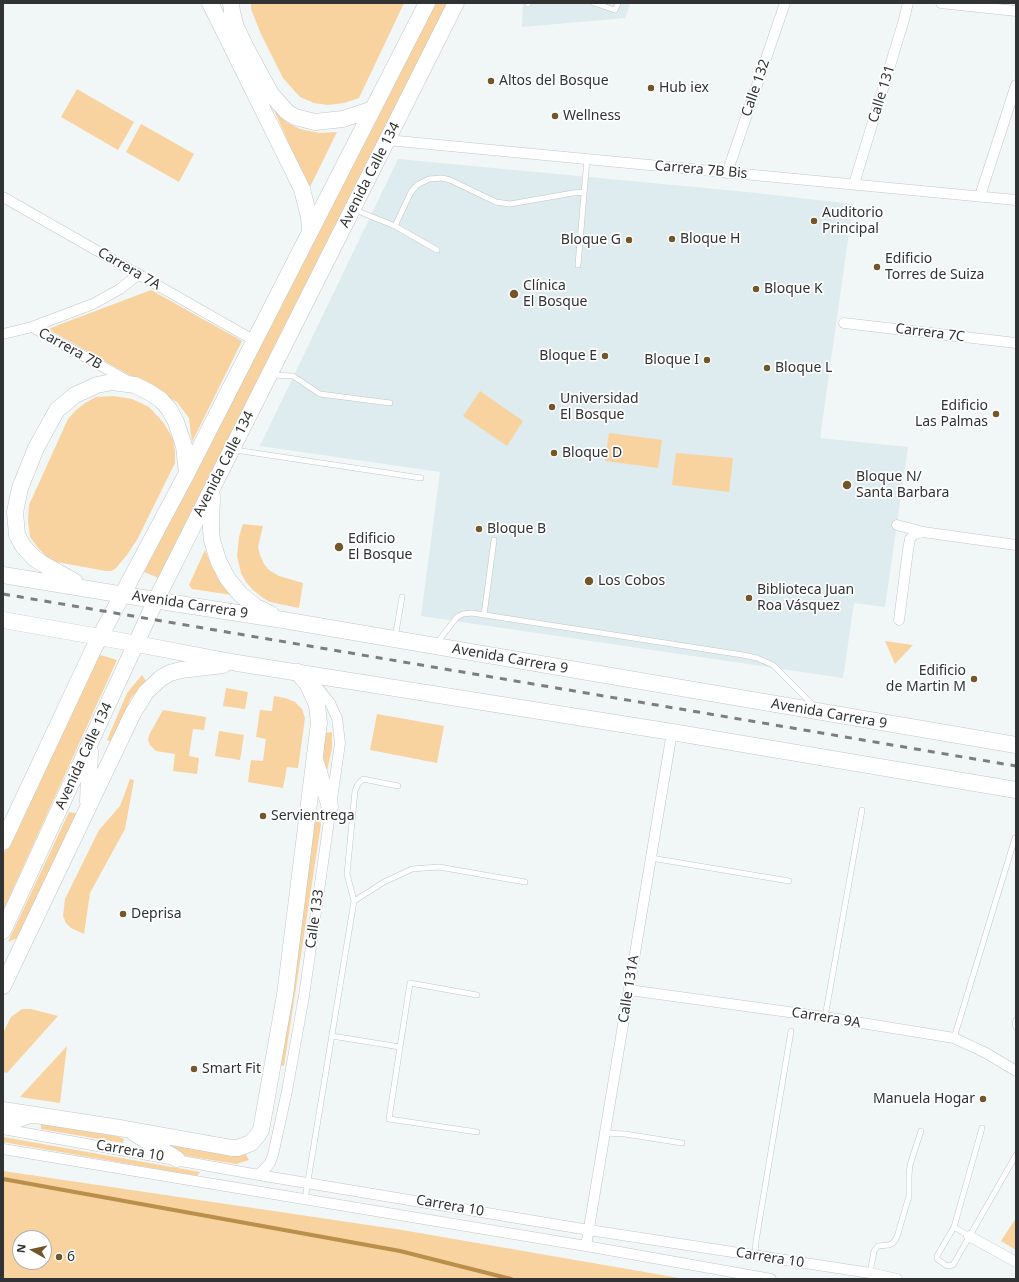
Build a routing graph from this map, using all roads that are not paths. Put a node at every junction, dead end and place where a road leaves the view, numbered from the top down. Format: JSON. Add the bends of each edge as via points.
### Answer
{"nodes":[{"id":1,"x":210,"y":3,"type":"edge"},
{"id":2,"x":231,"y":3,"type":"edge"},
{"id":3,"x":427,"y":3,"type":"edge"},
{"id":4,"x":456,"y":3,"type":"edge"},
{"id":5,"x":594,"y":3,"type":"edge"},
{"id":6,"x":618,"y":3,"type":"edge"},
{"id":7,"x":785,"y":3,"type":"edge"},
{"id":8,"x":908,"y":3,"type":"edge"},
{"id":9,"x":941,"y":3,"type":"edge"},
{"id":10,"x":1016,"y":11,"type":"edge"},
{"id":11,"x":1016,"y":85,"type":"edge"},
{"id":12,"x":373,"y":109,"type":"junction"},
{"id":13,"x":387,"y":140,"type":"junction"},
{"id":14,"x":587,"y":159,"type":"junction"},
{"id":15,"x":727,"y":173,"type":"junction"},
{"id":16,"x":854,"y":184,"type":"junction"},
{"id":17,"x":584,"y":192,"type":"junction"},
{"id":18,"x":3,"y":196,"type":"edge"},
{"id":19,"x":980,"y":196,"type":"junction"},
{"id":20,"x":1016,"y":200,"type":"edge"},
{"id":21,"x":352,"y":209,"type":"junction"},
{"id":22,"x":394,"y":226,"type":"junction"},
{"id":23,"x":310,"y":232,"type":"junction"},
{"id":24,"x":437,"y":250,"type":"dead end"},
{"id":25,"x":578,"y":265,"type":"dead end"},
{"id":26,"x":140,"y":274,"type":"junction"},
{"id":27,"x":844,"y":323,"type":"dead end"},
{"id":28,"x":32,"y":328,"type":"junction"},
{"id":29,"x":3,"y":334,"type":"edge"},
{"id":30,"x":255,"y":341,"type":"junction"},
{"id":31,"x":1016,"y":343,"type":"edge"},
{"id":32,"x":269,"y":375,"type":"junction"},
{"id":33,"x":135,"y":385,"type":"junction"},
{"id":34,"x":390,"y":403,"type":"dead end"},
{"id":35,"x":232,"y":449,"type":"junction"},
{"id":36,"x":187,"y":473,"type":"junction"},
{"id":37,"x":421,"y":478,"type":"dead end"},
{"id":38,"x":213,"y":487,"type":"junction"},
{"id":39,"x":897,"y":525,"type":"dead end"},
{"id":40,"x":923,"y":532,"type":"junction"},
{"id":41,"x":494,"y":540,"type":"dead end"},
{"id":42,"x":1016,"y":545,"type":"edge"},
{"id":43,"x":3,"y":575,"type":"edge"},
{"id":44,"x":93,"y":590,"type":"junction"},
{"id":45,"x":122,"y":595,"type":"junction"},
{"id":46,"x":402,"y":597,"type":"dead end"},
{"id":47,"x":156,"y":600,"type":"junction"},
{"id":48,"x":484,"y":615,"type":"junction"},
{"id":49,"x":3,"y":620,"type":"edge"},
{"id":50,"x":283,"y":620,"type":"junction"},
{"id":51,"x":899,"y":620,"type":"dead end"},
{"id":52,"x":100,"y":637,"type":"junction"},
{"id":53,"x":395,"y":639,"type":"junction"},
{"id":54,"x":136,"y":643,"type":"junction"},
{"id":55,"x":434,"y":645,"type":"junction"},
{"id":56,"x":237,"y":663,"type":"junction"},
{"id":57,"x":298,"y":672,"type":"junction"},
{"id":58,"x":820,"y":712,"type":"junction"},
{"id":59,"x":672,"y":732,"type":"junction"},
{"id":60,"x":91,"y":742,"type":"junction"},
{"id":61,"x":1016,"y":746,"type":"edge"},
{"id":62,"x":314,"y":760,"type":"junction"},
{"id":63,"x":398,"y":786,"type":"dead end"},
{"id":64,"x":1016,"y":790,"type":"edge"},
{"id":65,"x":330,"y":806,"type":"junction"},
{"id":66,"x":87,"y":810,"type":"junction"},
{"id":67,"x":862,"y":810,"type":"dead end"},
{"id":68,"x":1015,"y":838,"type":"edge"},
{"id":69,"x":3,"y":842,"type":"edge"},
{"id":70,"x":651,"y":858,"type":"junction"},
{"id":71,"x":789,"y":881,"type":"dead end"},
{"id":72,"x":525,"y":882,"type":"dead end"},
{"id":73,"x":354,"y":901,"type":"junction"},
{"id":74,"x":3,"y":931,"type":"edge"},
{"id":75,"x":25,"y":940,"type":"junction"},
{"id":76,"x":3,"y":966,"type":"edge"},
{"id":77,"x":3,"y":986,"type":"edge"},
{"id":78,"x":629,"y":990,"type":"junction"},
{"id":79,"x":476,"y":995,"type":"dead end"},
{"id":80,"x":825,"y":1017,"type":"junction"},
{"id":81,"x":1016,"y":1020,"type":"edge"},
{"id":82,"x":1016,"y":1027,"type":"edge"},
{"id":83,"x":791,"y":1031,"type":"dead end"},
{"id":84,"x":332,"y":1036,"type":"junction"},
{"id":85,"x":954,"y":1038,"type":"junction"},
{"id":86,"x":400,"y":1047,"type":"junction"},
{"id":87,"x":1016,"y":1071,"type":"edge"},
{"id":88,"x":3,"y":1110,"type":"edge"},
{"id":89,"x":35,"y":1114,"type":"junction"},
{"id":90,"x":3,"y":1124,"type":"edge"},
{"id":91,"x":982,"y":1128,"type":"dead end"},
{"id":92,"x":3,"y":1129,"type":"edge"},
{"id":93,"x":126,"y":1129,"type":"junction"},
{"id":94,"x":922,"y":1131,"type":"dead end"},
{"id":95,"x":477,"y":1132,"type":"dead end"},
{"id":96,"x":605,"y":1133,"type":"junction"},
{"id":97,"x":682,"y":1143,"type":"dead end"},
{"id":98,"x":3,"y":1149,"type":"edge"},
{"id":99,"x":1016,"y":1155,"type":"edge"},
{"id":100,"x":177,"y":1159,"type":"junction"},
{"id":101,"x":259,"y":1175,"type":"junction"},
{"id":102,"x":308,"y":1183,"type":"junction"},
{"id":103,"x":305,"y":1200,"type":"junction"},
{"id":104,"x":954,"y":1226,"type":"junction"},
{"id":105,"x":589,"y":1230,"type":"junction"},
{"id":106,"x":969,"y":1236,"type":"junction"},
{"id":107,"x":586,"y":1246,"type":"junction"},
{"id":108,"x":755,"y":1256,"type":"junction"},
{"id":109,"x":1016,"y":1262,"type":"edge"},
{"id":110,"x":870,"y":1273,"type":"junction"},
{"id":111,"x":771,"y":1279,"type":"edge"},
{"id":112,"x":897,"y":1279,"type":"edge"}],
"edges":[{"from":1,"to":23,"type":"main road","via":[[302,189]]},
{"from":2,"to":12,"type":"main road","via":[[236,27],[245,46],[271,94],[287,112],[295,117],[315,122],[343,119]]},
{"from":3,"to":12,"type":"main road","name":"Avenida Calle 134"},
{"from":4,"to":13,"type":"main road","name":"Avenida Calle 134"},
{"from":5,"to":6,"type":"lane","via":[[615,10]]},
{"from":7,"to":15,"type":"street","name":"Calle 132"},
{"from":8,"to":16,"type":"street","name":"Calle 131"},
{"from":9,"to":10,"type":"street"},
{"from":11,"to":19,"type":"street"},
{"from":12,"to":23,"type":"main road","name":"Avenida Calle 134"},
{"from":13,"to":14,"type":"street","name":"Carrera 7B Bis"},
{"from":13,"to":21,"type":"main road","name":"Avenida Calle 134"},
{"from":14,"to":15,"type":"street","name":"Carrera 7B Bis"},
{"from":14,"to":17,"type":"lane"},
{"from":15,"to":16,"type":"street","name":"Carrera 7B Bis"},
{"from":16,"to":19,"type":"street","name":"Carrera 7B Bis"},
{"from":17,"to":22,"type":"lane","via":[[510,204],[496,202],[450,180],[428,179],[411,192]]},
{"from":17,"to":25,"type":"lane"},
{"from":18,"to":26,"type":"street","name":"Carrera 7A"},
{"from":19,"to":20,"type":"street","name":"Carrera 7B Bis"},
{"from":21,"to":22,"type":"lane"},
{"from":21,"to":32,"type":"main road","name":"Avenida Calle 134"},
{"from":22,"to":24,"type":"lane"},
{"from":23,"to":30,"type":"main road","name":"Avenida Calle 134"},
{"from":26,"to":28,"type":"street","via":[[94,304]]},
{"from":26,"to":30,"type":"street","name":"Carrera 7A"},
{"from":27,"to":31,"type":"street","name":"Carrera 7C"},
{"from":28,"to":29,"type":"street","name":"Carrera 7B"},
{"from":28,"to":33,"type":"street","name":"Carrera 7B"},
{"from":30,"to":36,"type":"main road","name":"Avenida Calle 134"},
{"from":32,"to":34,"type":"lane","via":[[293,376],[320,394]]},
{"from":32,"to":35,"type":"main road","name":"Avenida Calle 134"},
{"from":33,"to":36,"type":"main road","via":[[161,400],[169,409],[183,439]]},
{"from":33,"to":44,"type":"main road","via":[[112,382],[97,385],[75,395],[57,410],[36,448],[20,488],[15,512],[17,535],[34,558]]},
{"from":35,"to":37,"type":"lane"},
{"from":35,"to":38,"type":"main road","name":"Avenida Calle 134"},
{"from":36,"to":45,"type":"main road","name":"Avenida Calle 134"},
{"from":38,"to":47,"type":"main road","name":"Avenida Calle 134"},
{"from":38,"to":50,"type":"main road","via":[[211,528],[218,560],[240,594],[256,607]]},
{"from":39,"to":40,"type":"street"},
{"from":40,"to":42,"type":"street"},
{"from":40,"to":51,"type":"street","via":[[914,534],[910,539]]},
{"from":41,"to":48,"type":"lane"},
{"from":43,"to":44,"type":"main road","name":"Avenida Carrera 9"},
{"from":44,"to":45,"type":"main road","name":"Avenida Carrera 9"},
{"from":45,"to":47,"type":"main road","name":"Avenida Carrera 9"},
{"from":45,"to":52,"type":"main road","name":"Avenida Calle 134"},
{"from":46,"to":53,"type":"lane"},
{"from":47,"to":50,"type":"main road","name":"Avenida Carrera 9"},
{"from":47,"to":54,"type":"main road","name":"Avenida Calle 134"},
{"from":48,"to":55,"type":"lane","via":[[472,613],[457,617]]},
{"from":48,"to":58,"type":"lane","via":[[757,658],[778,669]]},
{"from":49,"to":52,"type":"main road"},
{"from":50,"to":53,"type":"main road","name":"Avenida Carrera 9"},
{"from":52,"to":54,"type":"main road"},
{"from":52,"to":69,"type":"main road","name":"Avenida Calle 134"},
{"from":53,"to":55,"type":"main road","name":"Avenida Carrera 9"},
{"from":54,"to":56,"type":"main road"},
{"from":54,"to":60,"type":"main road","name":"Avenida Calle 134"},
{"from":55,"to":58,"type":"main road","name":"Avenida Carrera 9"},
{"from":56,"to":57,"type":"main road"},
{"from":56,"to":66,"type":"main road","via":[[181,670],[170,673],[154,684],[133,713]]},
{"from":57,"to":59,"type":"main road"},
{"from":57,"to":62,"type":"main road","via":[[308,685],[319,714]]},
{"from":57,"to":65,"type":"street","name":"Calle 133","via":[[325,695],[338,722],[340,743]]},
{"from":58,"to":61,"type":"main road","name":"Avenida Carrera 9"},
{"from":59,"to":64,"type":"main road"},
{"from":59,"to":70,"type":"street","name":"Calle 131A"},
{"from":60,"to":66,"type":"main road"},
{"from":60,"to":74,"type":"main road","name":"Avenida Calle 134"},
{"from":62,"to":65,"type":"main road"},
{"from":62,"to":93,"type":"main road","via":[[289,970],[260,1130],[251,1143],[232,1148]]},
{"from":63,"to":73,"type":"lane","via":[[363,779],[355,791],[347,874]]},
{"from":65,"to":101,"type":"street","name":"Calle 133","via":[[304,996],[287,1091],[273,1155]]},
{"from":66,"to":75,"type":"main road"},
{"from":67,"to":80,"type":"lane"},
{"from":68,"to":85,"type":"lane"},
{"from":70,"to":71,"type":"lane"},
{"from":70,"to":78,"type":"street","name":"Calle 131A"},
{"from":72,"to":73,"type":"lane","via":[[439,867],[412,868]]},
{"from":73,"to":84,"type":"lane"},
{"from":75,"to":76,"type":"main road"},
{"from":75,"to":77,"type":"main road"},
{"from":78,"to":80,"type":"street","name":"Carrera 9A"},
{"from":78,"to":96,"type":"street","name":"Calle 131A"},
{"from":79,"to":86,"type":"lane","via":[[410,983]]},
{"from":80,"to":85,"type":"street","name":"Carrera 9A"},
{"from":81,"to":82,"type":"lane"},
{"from":83,"to":108,"type":"lane"},
{"from":84,"to":86,"type":"lane"},
{"from":84,"to":102,"type":"lane"},
{"from":85,"to":87,"type":"street","name":"Carrera 9A"},
{"from":86,"to":95,"type":"lane","via":[[389,1119]]},
{"from":88,"to":89,"type":"main road"},
{"from":89,"to":90,"type":"main road"},
{"from":89,"to":93,"type":"main road"},
{"from":91,"to":104,"type":"lane"},
{"from":92,"to":100,"type":"street","name":"Carrera 10"},
{"from":93,"to":100,"type":"main road"},
{"from":94,"to":110,"type":"lane","via":[[910,1165],[910,1196],[897,1237],[893,1243],[878,1246],[874,1251]]},
{"from":96,"to":97,"type":"lane"},
{"from":96,"to":105,"type":"street","name":"Calle 131A"},
{"from":98,"to":103,"type":"street","name":"Carrera 10"},
{"from":99,"to":106,"type":"lane"},
{"from":100,"to":101,"type":"street","name":"Carrera 10"},
{"from":101,"to":102,"type":"street","name":"Carrera 10"},
{"from":102,"to":103,"type":"lane"},
{"from":102,"to":105,"type":"street","name":"Carrera 10"},
{"from":103,"to":107,"type":"street","name":"Carrera 10"},
{"from":104,"to":106,"type":"lane"},
{"from":104,"to":106,"type":"lane","via":[[937,1256],[937,1259],[947,1266],[953,1265]]},
{"from":105,"to":107,"type":"street","name":"Calle 131A"},
{"from":105,"to":108,"type":"street","name":"Carrera 10"},
{"from":106,"to":109,"type":"street"},
{"from":107,"to":111,"type":"street","name":"Carrera 10"},
{"from":108,"to":110,"type":"street","name":"Carrera 10"},
{"from":110,"to":112,"type":"street","name":"Carrera 10"}]}
